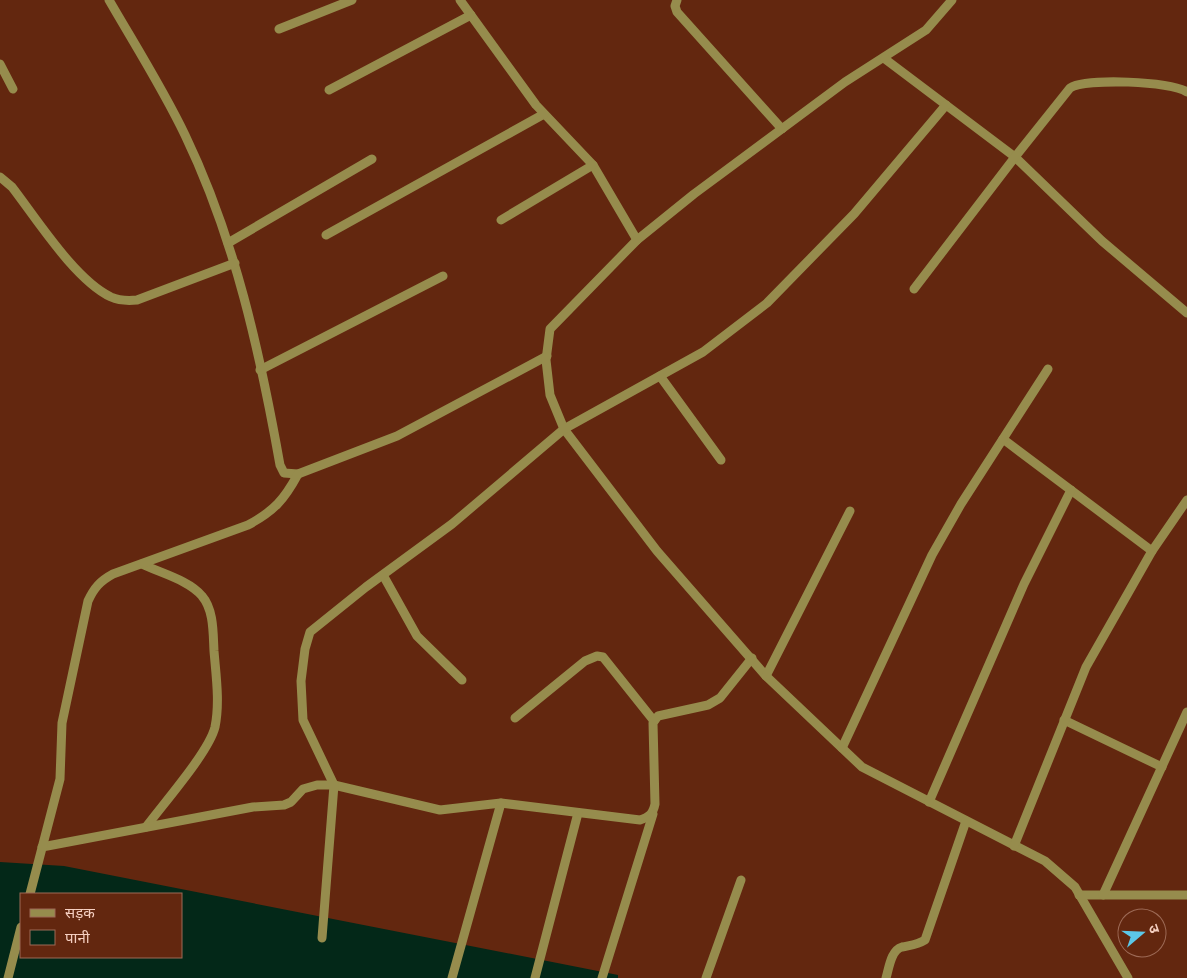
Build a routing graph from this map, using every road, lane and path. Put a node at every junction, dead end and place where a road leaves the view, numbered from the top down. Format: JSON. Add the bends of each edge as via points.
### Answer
{"nodes":[{"id":1,"x":109,"y":0,"type":"edge"},
{"id":2,"x":352,"y":0,"type":"edge"},
{"id":3,"x":460,"y":0,"type":"edge"},
{"id":4,"x":677,"y":0,"type":"edge"},
{"id":5,"x":952,"y":0,"type":"edge"},
{"id":6,"x":471,"y":16,"type":"junction"},
{"id":7,"x":279,"y":29,"type":"dead end"},
{"id":8,"x":885,"y":59,"type":"junction"},
{"id":9,"x":0,"y":64,"type":"edge"},
{"id":10,"x":13,"y":89,"type":"dead end"},
{"id":11,"x":329,"y":90,"type":"dead end"},
{"id":12,"x":1187,"y":92,"type":"edge"},
{"id":13,"x":946,"y":105,"type":"junction"},
{"id":14,"x":544,"y":114,"type":"junction"},
{"id":15,"x":782,"y":129,"type":"junction"},
{"id":16,"x":1015,"y":157,"type":"junction"},
{"id":17,"x":372,"y":159,"type":"dead end"},
{"id":18,"x":593,"y":165,"type":"junction"},
{"id":19,"x":0,"y":177,"type":"edge"},
{"id":20,"x":501,"y":220,"type":"dead end"},
{"id":21,"x":326,"y":235,"type":"dead end"},
{"id":22,"x":637,"y":240,"type":"junction"},
{"id":23,"x":228,"y":243,"type":"junction"},
{"id":24,"x":235,"y":264,"type":"junction"},
{"id":25,"x":443,"y":276,"type":"dead end"},
{"id":26,"x":914,"y":290,"type":"dead end"},
{"id":27,"x":1187,"y":313,"type":"edge"},
{"id":28,"x":547,"y":356,"type":"junction"},
{"id":29,"x":1048,"y":369,"type":"dead end"},
{"id":30,"x":260,"y":370,"type":"junction"},
{"id":31,"x":660,"y":376,"type":"junction"},
{"id":32,"x":564,"y":429,"type":"junction"},
{"id":33,"x":1003,"y":440,"type":"junction"},
{"id":34,"x":721,"y":460,"type":"dead end"},
{"id":35,"x":298,"y":474,"type":"junction"},
{"id":36,"x":1071,"y":490,"type":"junction"},
{"id":37,"x":1187,"y":500,"type":"edge"},
{"id":38,"x":850,"y":511,"type":"dead end"},
{"id":39,"x":1152,"y":551,"type":"junction"},
{"id":40,"x":142,"y":564,"type":"junction"},
{"id":41,"x":383,"y":575,"type":"junction"},
{"id":42,"x":752,"y":658,"type":"junction"},
{"id":43,"x":766,"y":676,"type":"junction"},
{"id":44,"x":462,"y":680,"type":"dead end"},
{"id":45,"x":1187,"y":712,"type":"edge"},
{"id":46,"x":515,"y":718,"type":"dead end"},
{"id":47,"x":1064,"y":720,"type":"junction"},
{"id":48,"x":654,"y":721,"type":"junction"},
{"id":49,"x":842,"y":748,"type":"junction"},
{"id":50,"x":1162,"y":767,"type":"junction"},
{"id":51,"x":334,"y":785,"type":"junction"},
{"id":52,"x":929,"y":802,"type":"junction"},
{"id":53,"x":501,"y":803,"type":"junction"},
{"id":54,"x":653,"y":812,"type":"junction"},
{"id":55,"x":578,"y":813,"type":"junction"},
{"id":56,"x":966,"y":821,"type":"junction"},
{"id":57,"x":146,"y":827,"type":"junction"},
{"id":58,"x":1014,"y":846,"type":"junction"},
{"id":59,"x":42,"y":847,"type":"junction"},
{"id":60,"x":741,"y":880,"type":"dead end"},
{"id":61,"x":30,"y":893,"type":"edge"},
{"id":62,"x":1079,"y":895,"type":"junction"},
{"id":63,"x":1103,"y":895,"type":"junction"},
{"id":64,"x":1187,"y":896,"type":"edge"},
{"id":65,"x":20,"y":932,"type":"edge"},
{"id":66,"x":322,"y":938,"type":"dead end"},
{"id":67,"x":8,"y":978,"type":"edge"},
{"id":68,"x":452,"y":978,"type":"edge"},
{"id":69,"x":535,"y":978,"type":"edge"},
{"id":70,"x":602,"y":978,"type":"edge"},
{"id":71,"x":706,"y":978,"type":"edge"},
{"id":72,"x":886,"y":978,"type":"edge"},
{"id":73,"x":1128,"y":978,"type":"edge"}],
"edges":[{"from":1,"to":23,"type":"street","via":[[186,136]]},
{"from":2,"to":7,"type":"street"},
{"from":3,"to":6,"type":"street"},
{"from":4,"to":15,"type":"street","via":[[677,12]]},
{"from":5,"to":8,"type":"street","via":[[926,30]]},
{"from":6,"to":11,"type":"street"},
{"from":6,"to":14,"type":"street"},
{"from":8,"to":13,"type":"street"},
{"from":8,"to":15,"type":"street","via":[[845,82]]},
{"from":9,"to":10,"type":"street"},
{"from":12,"to":16,"type":"street","via":[[1170,85],[1077,84],[1070,88]]},
{"from":13,"to":16,"type":"street"},
{"from":13,"to":31,"type":"street","via":[[854,214],[767,302],[711,346]]},
{"from":14,"to":18,"type":"street"},
{"from":14,"to":21,"type":"street"},
{"from":15,"to":22,"type":"street"},
{"from":16,"to":26,"type":"street"},
{"from":16,"to":27,"type":"street","via":[[1102,241]]},
{"from":17,"to":23,"type":"street"},
{"from":18,"to":20,"type":"street"},
{"from":18,"to":22,"type":"street"},
{"from":19,"to":24,"type":"street","via":[[12,186],[72,264],[110,297],[121,301],[137,300]]},
{"from":22,"to":28,"type":"street","via":[[550,329]]},
{"from":23,"to":24,"type":"street"},
{"from":24,"to":30,"type":"street"},
{"from":25,"to":30,"type":"street"},
{"from":28,"to":32,"type":"street","via":[[550,395]]},
{"from":28,"to":35,"type":"street","via":[[397,436]]},
{"from":29,"to":33,"type":"street"},
{"from":30,"to":35,"type":"street","via":[[280,466],[284,473]]},
{"from":31,"to":32,"type":"street"},
{"from":31,"to":34,"type":"street"},
{"from":32,"to":41,"type":"street","via":[[452,524]]},
{"from":32,"to":42,"type":"street","via":[[657,551]]},
{"from":33,"to":36,"type":"street"},
{"from":33,"to":49,"type":"street","via":[[932,555]]},
{"from":35,"to":40,"type":"street","via":[[287,496],[268,515]]},
{"from":36,"to":39,"type":"street"},
{"from":36,"to":52,"type":"street","via":[[1024,584]]},
{"from":37,"to":39,"type":"street"},
{"from":38,"to":43,"type":"street"},
{"from":39,"to":47,"type":"street","via":[[1086,667]]},
{"from":40,"to":57,"type":"street","via":[[194,588],[203,596],[213,631],[217,710],[207,746]]},
{"from":40,"to":59,"type":"street","via":[[105,578],[92,591],[88,601],[62,723],[60,779]]},
{"from":41,"to":44,"type":"street","via":[[417,636]]},
{"from":41,"to":51,"type":"street","via":[[316,626],[307,643],[301,681],[303,720]]},
{"from":42,"to":43,"type":"street"},
{"from":42,"to":48,"type":"street","via":[[720,698],[702,707],[658,716]]},
{"from":43,"to":49,"type":"street"},
{"from":45,"to":50,"type":"street"},
{"from":46,"to":48,"type":"street","via":[[585,661],[597,656],[603,657]]},
{"from":47,"to":50,"type":"street"},
{"from":47,"to":58,"type":"street"},
{"from":48,"to":54,"type":"street"},
{"from":49,"to":52,"type":"street","via":[[862,767]]},
{"from":50,"to":63,"type":"street"},
{"from":51,"to":53,"type":"street","via":[[440,810]]},
{"from":51,"to":57,"type":"street","via":[[303,789],[284,806],[253,807]]},
{"from":51,"to":66,"type":"street"},
{"from":52,"to":56,"type":"street"},
{"from":53,"to":55,"type":"street"},
{"from":53,"to":68,"type":"street"},
{"from":54,"to":55,"type":"street","via":[[640,820]]},
{"from":54,"to":70,"type":"street"},
{"from":55,"to":69,"type":"street"},
{"from":56,"to":58,"type":"street"},
{"from":56,"to":72,"type":"street","via":[[925,940],[896,951]]},
{"from":57,"to":59,"type":"street"},
{"from":58,"to":62,"type":"street","via":[[1045,861],[1075,887]]},
{"from":59,"to":61,"type":"street"},
{"from":60,"to":71,"type":"street"},
{"from":62,"to":63,"type":"street"},
{"from":62,"to":73,"type":"street"},
{"from":63,"to":64,"type":"street"},
{"from":65,"to":67,"type":"street"}]}
